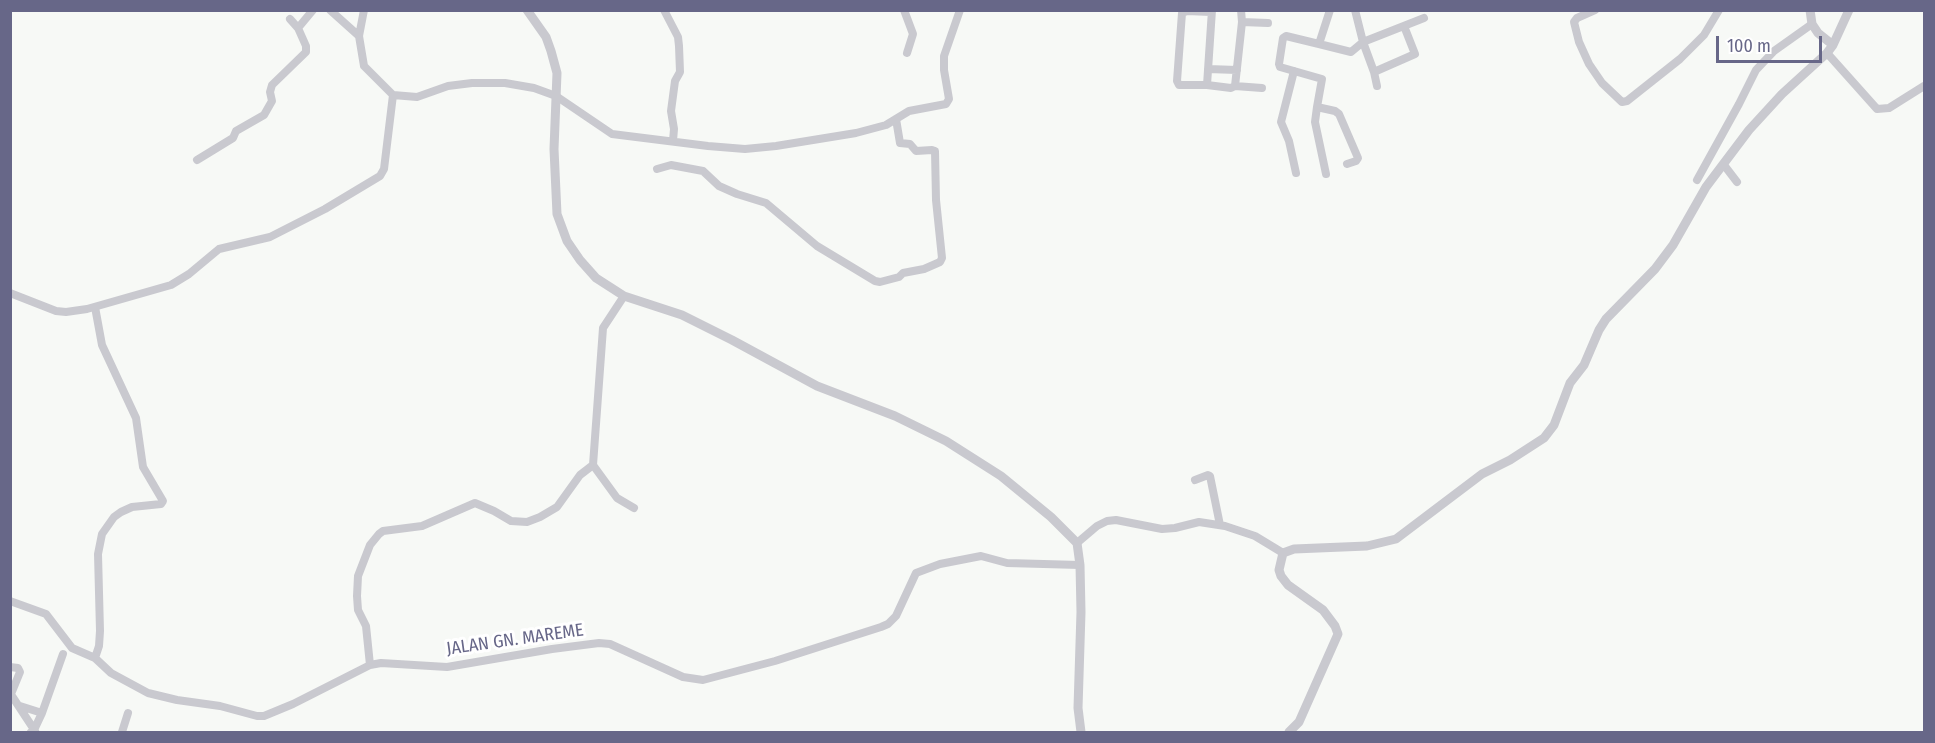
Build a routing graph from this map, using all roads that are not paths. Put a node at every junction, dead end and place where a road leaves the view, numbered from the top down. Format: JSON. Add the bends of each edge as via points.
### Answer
{"nodes":[{"id":1,"x":313,"y":10,"type":"edge"},
{"id":2,"x":330,"y":10,"type":"edge"},
{"id":3,"x":364,"y":10,"type":"edge"},
{"id":4,"x":527,"y":10,"type":"edge"},
{"id":5,"x":664,"y":10,"type":"edge"},
{"id":6,"x":904,"y":10,"type":"edge"},
{"id":7,"x":960,"y":10,"type":"edge"},
{"id":8,"x":1241,"y":10,"type":"edge"},
{"id":9,"x":1329,"y":10,"type":"edge"},
{"id":10,"x":1354,"y":10,"type":"edge"},
{"id":11,"x":1595,"y":10,"type":"edge"},
{"id":12,"x":1719,"y":10,"type":"edge"},
{"id":13,"x":1810,"y":10,"type":"edge"},
{"id":14,"x":1849,"y":10,"type":"edge"},
{"id":15,"x":1212,"y":11,"type":"edge"},
{"id":16,"x":1424,"y":18,"type":"dead end"},
{"id":17,"x":290,"y":19,"type":"dead end"},
{"id":18,"x":1242,"y":22,"type":"junction"},
{"id":19,"x":1268,"y":23,"type":"dead end"},
{"id":20,"x":1812,"y":24,"type":"junction"},
{"id":21,"x":1404,"y":26,"type":"junction"},
{"id":22,"x":298,"y":28,"type":"junction"},
{"id":23,"x":359,"y":36,"type":"junction"},
{"id":24,"x":1363,"y":42,"type":"junction"},
{"id":25,"x":1319,"y":44,"type":"junction"},
{"id":26,"x":1833,"y":45,"type":"junction"},
{"id":27,"x":907,"y":53,"type":"dead end"},
{"id":28,"x":1827,"y":53,"type":"junction"},
{"id":29,"x":1208,"y":69,"type":"junction"},
{"id":30,"x":1237,"y":70,"type":"junction"},
{"id":31,"x":1294,"y":71,"type":"junction"},
{"id":32,"x":1374,"y":72,"type":"junction"},
{"id":33,"x":1208,"y":85,"type":"junction"},
{"id":34,"x":1235,"y":86,"type":"junction"},
{"id":35,"x":1377,"y":86,"type":"dead end"},
{"id":36,"x":1924,"y":86,"type":"edge"},
{"id":37,"x":1262,"y":88,"type":"dead end"},
{"id":38,"x":393,"y":95,"type":"junction"},
{"id":39,"x":556,"y":96,"type":"junction"},
{"id":40,"x":1317,"y":107,"type":"junction"},
{"id":41,"x":896,"y":120,"type":"junction"},
{"id":42,"x":673,"y":141,"type":"junction"},
{"id":43,"x":197,"y":160,"type":"dead end"},
{"id":44,"x":1347,"y":164,"type":"dead end"},
{"id":45,"x":1724,"y":165,"type":"junction"},
{"id":46,"x":657,"y":170,"type":"dead end"},
{"id":47,"x":1296,"y":173,"type":"dead end"},
{"id":48,"x":1326,"y":174,"type":"dead end"},
{"id":49,"x":1697,"y":180,"type":"dead end"},
{"id":50,"x":1737,"y":182,"type":"dead end"},
{"id":51,"x":10,"y":293,"type":"edge"},
{"id":52,"x":624,"y":296,"type":"junction"},
{"id":53,"x":95,"y":307,"type":"junction"},
{"id":54,"x":593,"y":465,"type":"junction"},
{"id":55,"x":1195,"y":480,"type":"dead end"},
{"id":56,"x":634,"y":508,"type":"dead end"},
{"id":57,"x":1220,"y":525,"type":"junction"},
{"id":58,"x":1077,"y":543,"type":"junction"},
{"id":59,"x":1283,"y":553,"type":"junction"},
{"id":60,"x":1080,"y":565,"type":"junction"},
{"id":61,"x":10,"y":601,"type":"edge"},
{"id":62,"x":63,"y":654,"type":"dead end"},
{"id":63,"x":95,"y":658,"type":"junction"},
{"id":64,"x":370,"y":665,"type":"junction"},
{"id":65,"x":10,"y":668,"type":"edge"},
{"id":66,"x":11,"y":694,"type":"edge"},
{"id":67,"x":20,"y":706,"type":"junction"},
{"id":68,"x":42,"y":713,"type":"junction"},
{"id":69,"x":128,"y":713,"type":"dead end"},
{"id":70,"x":35,"y":732,"type":"edge"},
{"id":71,"x":122,"y":732,"type":"edge"},
{"id":72,"x":1081,"y":732,"type":"edge"},
{"id":73,"x":1289,"y":732,"type":"edge"}],
"edges":[{"from":1,"to":22,"type":"street"},
{"from":2,"to":23,"type":"street"},
{"from":3,"to":23,"type":"street"},
{"from":4,"to":39,"type":"street","via":[[551,51],[557,73]]},
{"from":5,"to":42,"type":"street","via":[[679,46],[680,72],[671,111]]},
{"from":6,"to":27,"type":"street","via":[[913,34]]},
{"from":7,"to":41,"type":"street","via":[[944,56],[948,102],[909,111]]},
{"from":8,"to":18,"type":"street"},
{"from":9,"to":25,"type":"street"},
{"from":10,"to":24,"type":"street"},
{"from":11,"to":12,"type":"street","via":[[1574,22],[1579,42],[1595,73],[1622,102],[1680,59],[1704,35]]},
{"from":13,"to":20,"type":"street"},
{"from":14,"to":26,"type":"street"},
{"from":15,"to":29,"type":"street"},
{"from":15,"to":33,"type":"street","via":[[1182,12],[1177,81],[1181,85]]},
{"from":16,"to":21,"type":"street"},
{"from":17,"to":22,"type":"street"},
{"from":18,"to":19,"type":"street"},
{"from":18,"to":30,"type":"street"},
{"from":20,"to":26,"type":"street"},
{"from":20,"to":49,"type":"street","via":[[1761,63]]},
{"from":21,"to":24,"type":"street"},
{"from":21,"to":32,"type":"street","via":[[1415,54]]},
{"from":22,"to":43,"type":"street","via":[[306,52],[272,86],[272,101],[264,115]]},
{"from":23,"to":38,"type":"street","via":[[364,66]]},
{"from":24,"to":25,"type":"street","via":[[1351,52]]},
{"from":24,"to":32,"type":"street"},
{"from":25,"to":31,"type":"street","via":[[1284,36],[1279,65]]},
{"from":26,"to":28,"type":"street"},
{"from":28,"to":36,"type":"street","via":[[1877,109],[1889,108]]},
{"from":28,"to":45,"type":"street","via":[[1782,94]]},
{"from":29,"to":30,"type":"street"},
{"from":29,"to":33,"type":"street"},
{"from":30,"to":34,"type":"street"},
{"from":31,"to":40,"type":"street","via":[[1322,79]]},
{"from":31,"to":47,"type":"street","via":[[1281,122],[1290,141]]},
{"from":32,"to":35,"type":"street"},
{"from":33,"to":34,"type":"street"},
{"from":34,"to":37,"type":"street"},
{"from":38,"to":39,"type":"street","via":[[417,98],[448,86],[491,82]]},
{"from":38,"to":53,"type":"street","via":[[384,169],[376,179],[270,237],[219,249],[171,285]]},
{"from":39,"to":42,"type":"street","via":[[612,134]]},
{"from":39,"to":52,"type":"street","via":[[556,214],[580,260],[596,278]]},
{"from":40,"to":44,"type":"street","via":[[1339,113],[1358,158]]},
{"from":40,"to":48,"type":"street","via":[[1315,122]]},
{"from":41,"to":42,"type":"street","via":[[856,133],[755,148],[708,147]]},
{"from":41,"to":46,"type":"street","via":[[900,143],[910,144],[916,151],[934,151],[942,258],[924,269],[880,282],[817,246],[766,203],[737,195],[703,171],[671,165]]},
{"from":45,"to":50,"type":"street"},
{"from":45,"to":59,"type":"street","via":[[1655,269],[1606,319],[1584,365],[1570,383],[1554,426],[1544,438],[1482,474],[1396,539],[1367,546],[1294,549]]},
{"from":51,"to":53,"type":"street","via":[[56,311]]},
{"from":52,"to":54,"type":"street","via":[[603,328]]},
{"from":52,"to":58,"type":"street","via":[[681,315],[817,386],[946,441],[1000,476]]},
{"from":53,"to":63,"type":"street","via":[[102,345],[136,418],[143,467],[163,501],[121,512],[102,534],[100,631]]},
{"from":54,"to":56,"type":"street","via":[[617,498]]},
{"from":54,"to":64,"type":"street","via":[[580,475],[556,507],[527,522],[511,521],[476,503],[422,526],[379,534],[370,545],[358,576],[357,604],[366,626]]},
{"from":55,"to":57,"type":"street","via":[[1210,476]]},
{"from":57,"to":58,"type":"street","via":[[1199,522],[1162,529],[1111,520]]},
{"from":57,"to":59,"type":"street","via":[[1255,537]]},
{"from":58,"to":60,"type":"street"},
{"from":59,"to":73,"type":"street","via":[[1281,576],[1323,610],[1338,634],[1299,722]]},
{"from":60,"to":64,"type":"street","name":"JALAN GN. MAREME","via":[[1007,563],[981,556],[940,564],[916,573],[896,616],[888,624],[703,680],[684,677],[604,643],[447,667]]},
{"from":60,"to":72,"type":"street"},
{"from":61,"to":63,"type":"street","name":"JALAN GN. MAREME","via":[[46,614],[68,645]]},
{"from":62,"to":68,"type":"street"},
{"from":63,"to":64,"type":"street","name":"JALAN GN. MAREME","via":[[111,673],[148,693],[257,716],[292,704]]},
{"from":65,"to":66,"type":"street","via":[[20,672]]},
{"from":66,"to":67,"type":"street"},
{"from":67,"to":68,"type":"street"},
{"from":67,"to":70,"type":"street"},
{"from":68,"to":70,"type":"street"},
{"from":69,"to":71,"type":"street"}]}
